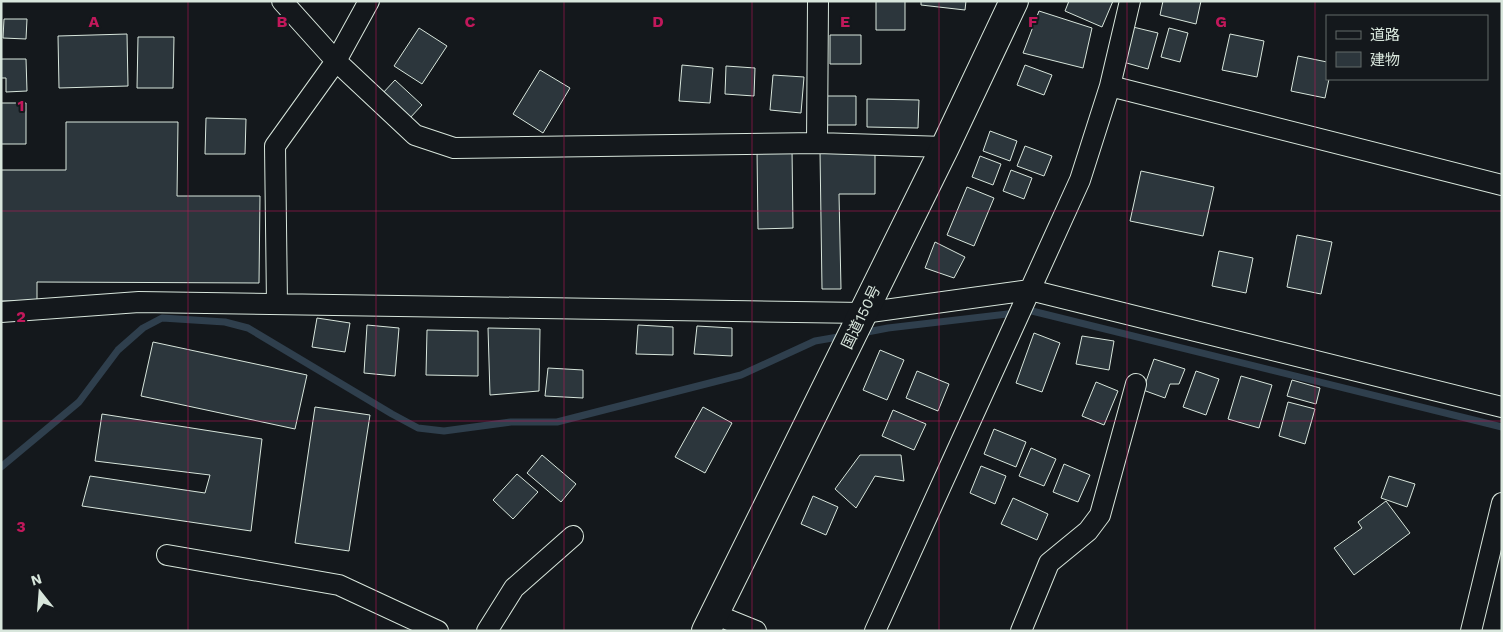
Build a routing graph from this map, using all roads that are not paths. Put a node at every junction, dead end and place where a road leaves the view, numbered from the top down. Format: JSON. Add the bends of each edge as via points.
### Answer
{"nodes":[{"id":1,"x":282,"y":1,"type":"edge"},
{"id":2,"x":369,"y":1,"type":"edge"},
{"id":3,"x":818,"y":1,"type":"edge"},
{"id":4,"x":1014,"y":1,"type":"edge"},
{"id":5,"x":1130,"y":1,"type":"edge"},
{"id":6,"x":336,"y":61,"type":"junction"},
{"id":7,"x":1110,"y":86,"type":"junction"},
{"id":8,"x":817,"y":143,"type":"junction"},
{"id":9,"x":945,"y":147,"type":"junction"},
{"id":10,"x":1502,"y":185,"type":"edge"},
{"id":11,"x":1030,"y":290,"type":"junction"},
{"id":12,"x":277,"y":304,"type":"junction"},
{"id":13,"x":1,"y":312,"type":"edge"},
{"id":14,"x":863,"y":313,"type":"junction"},
{"id":15,"x":1136,"y":384,"type":"dead end"},
{"id":16,"x":1502,"y":407,"type":"edge"},
{"id":17,"x":1502,"y":503,"type":"edge"},
{"id":18,"x":573,"y":536,"type":"dead end"},
{"id":19,"x":167,"y":555,"type":"dead end"},
{"id":20,"x":710,"y":622,"type":"edge"},
{"id":21,"x":438,"y":631,"type":"edge"},
{"id":22,"x":487,"y":631,"type":"edge"},
{"id":23,"x":756,"y":631,"type":"edge"},
{"id":24,"x":875,"y":631,"type":"edge"},
{"id":25,"x":1021,"y":631,"type":"edge"},
{"id":26,"x":1471,"y":631,"type":"edge"}],
"edges":[{"from":1,"to":6,"type":"street"},
{"from":2,"to":6,"type":"street"},
{"from":3,"to":8,"type":"street"},
{"from":4,"to":9,"type":"highway","name":"国道150号"},
{"from":5,"to":7,"type":"street"},
{"from":6,"to":8,"type":"street","via":[[415,135],[454,148]]},
{"from":6,"to":12,"type":"street","via":[[275,146]]},
{"from":7,"to":10,"type":"street"},
{"from":7,"to":11,"type":"street","via":[[1080,180]]},
{"from":8,"to":9,"type":"street"},
{"from":9,"to":14,"type":"highway","name":"国道150号"},
{"from":11,"to":14,"type":"street"},
{"from":11,"to":16,"type":"street"},
{"from":11,"to":24,"type":"street"},
{"from":12,"to":13,"type":"street","via":[[139,302]]},
{"from":12,"to":14,"type":"street"},
{"from":14,"to":20,"type":"highway","name":"国道150号"},
{"from":15,"to":25,"type":"street","via":[[1100,515],[1088,531],[1049,563]]},
{"from":17,"to":26,"type":"street"},
{"from":18,"to":22,"type":"street","via":[[514,588]]},
{"from":19,"to":21,"type":"street","via":[[339,585]]},
{"from":20,"to":23,"type":"street"}]}
